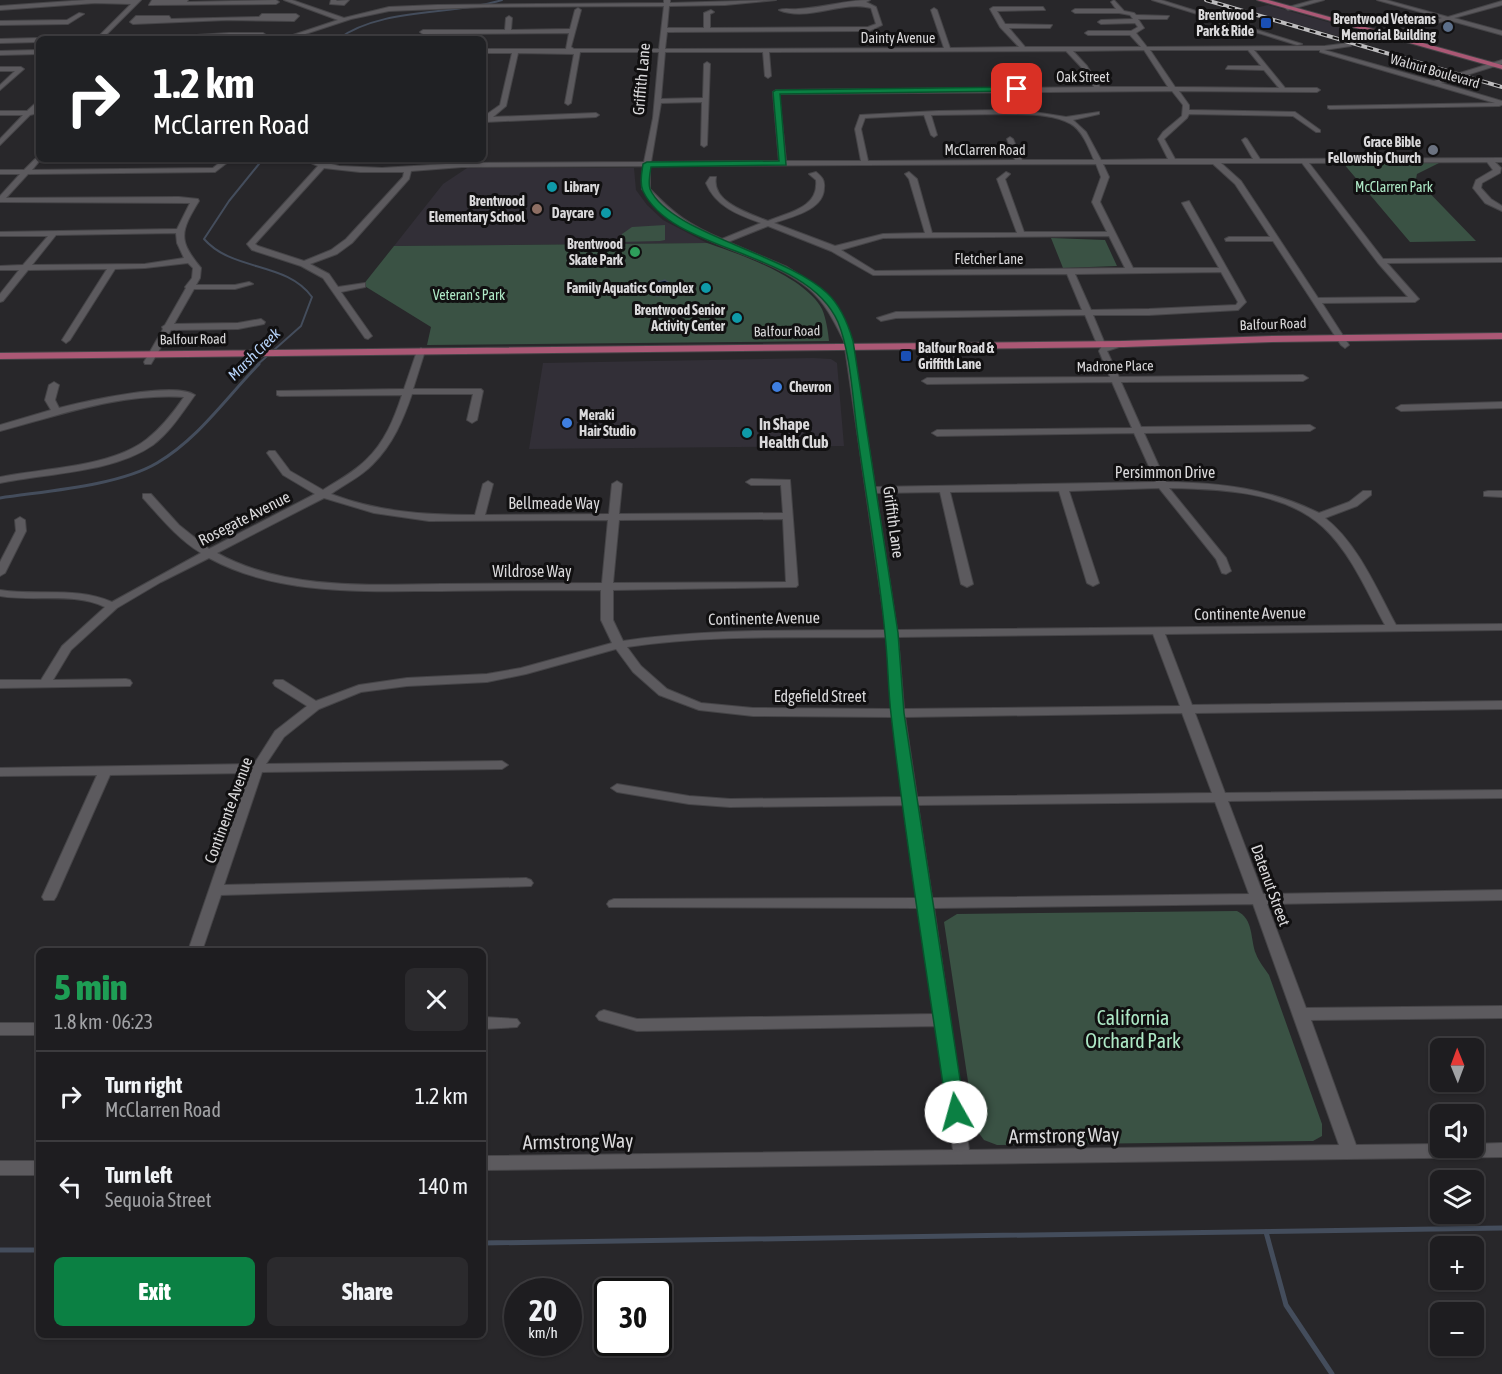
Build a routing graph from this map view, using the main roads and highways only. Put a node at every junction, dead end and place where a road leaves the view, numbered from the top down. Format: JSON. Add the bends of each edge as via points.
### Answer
{"nodes":[{"id":1,"x":1260,"y":0,"type":"edge"},
{"id":2,"x":1498,"y":66,"type":"edge"},
{"id":3,"x":1502,"y":336,"type":"edge"},
{"id":4,"x":1342,"y":341,"type":"junction"},
{"id":5,"x":1502,"y":343,"type":"edge"},
{"id":6,"x":1102,"y":348,"type":"junction"},
{"id":7,"x":0,"y":356,"type":"edge"},
{"id":8,"x":150,"y":358,"type":"junction"},
{"id":9,"x":0,"y":363,"type":"edge"}],
"edges":[{"from":1,"to":2,"type":"main road"},
{"from":3,"to":4,"type":"main road","name":"Balfour Road"},
{"from":4,"to":5,"type":"main road","name":"Balfour Road"},
{"from":4,"to":6,"type":"main road","name":"Balfour Road"},
{"from":4,"to":6,"type":"main road","name":"Balfour Road","via":[[1124,344]]},
{"from":6,"to":8,"type":"main road","name":"Balfour Road"},
{"from":7,"to":8,"type":"main road","name":"Balfour Road"},
{"from":8,"to":9,"type":"main road","name":"Balfour Road"}]}
